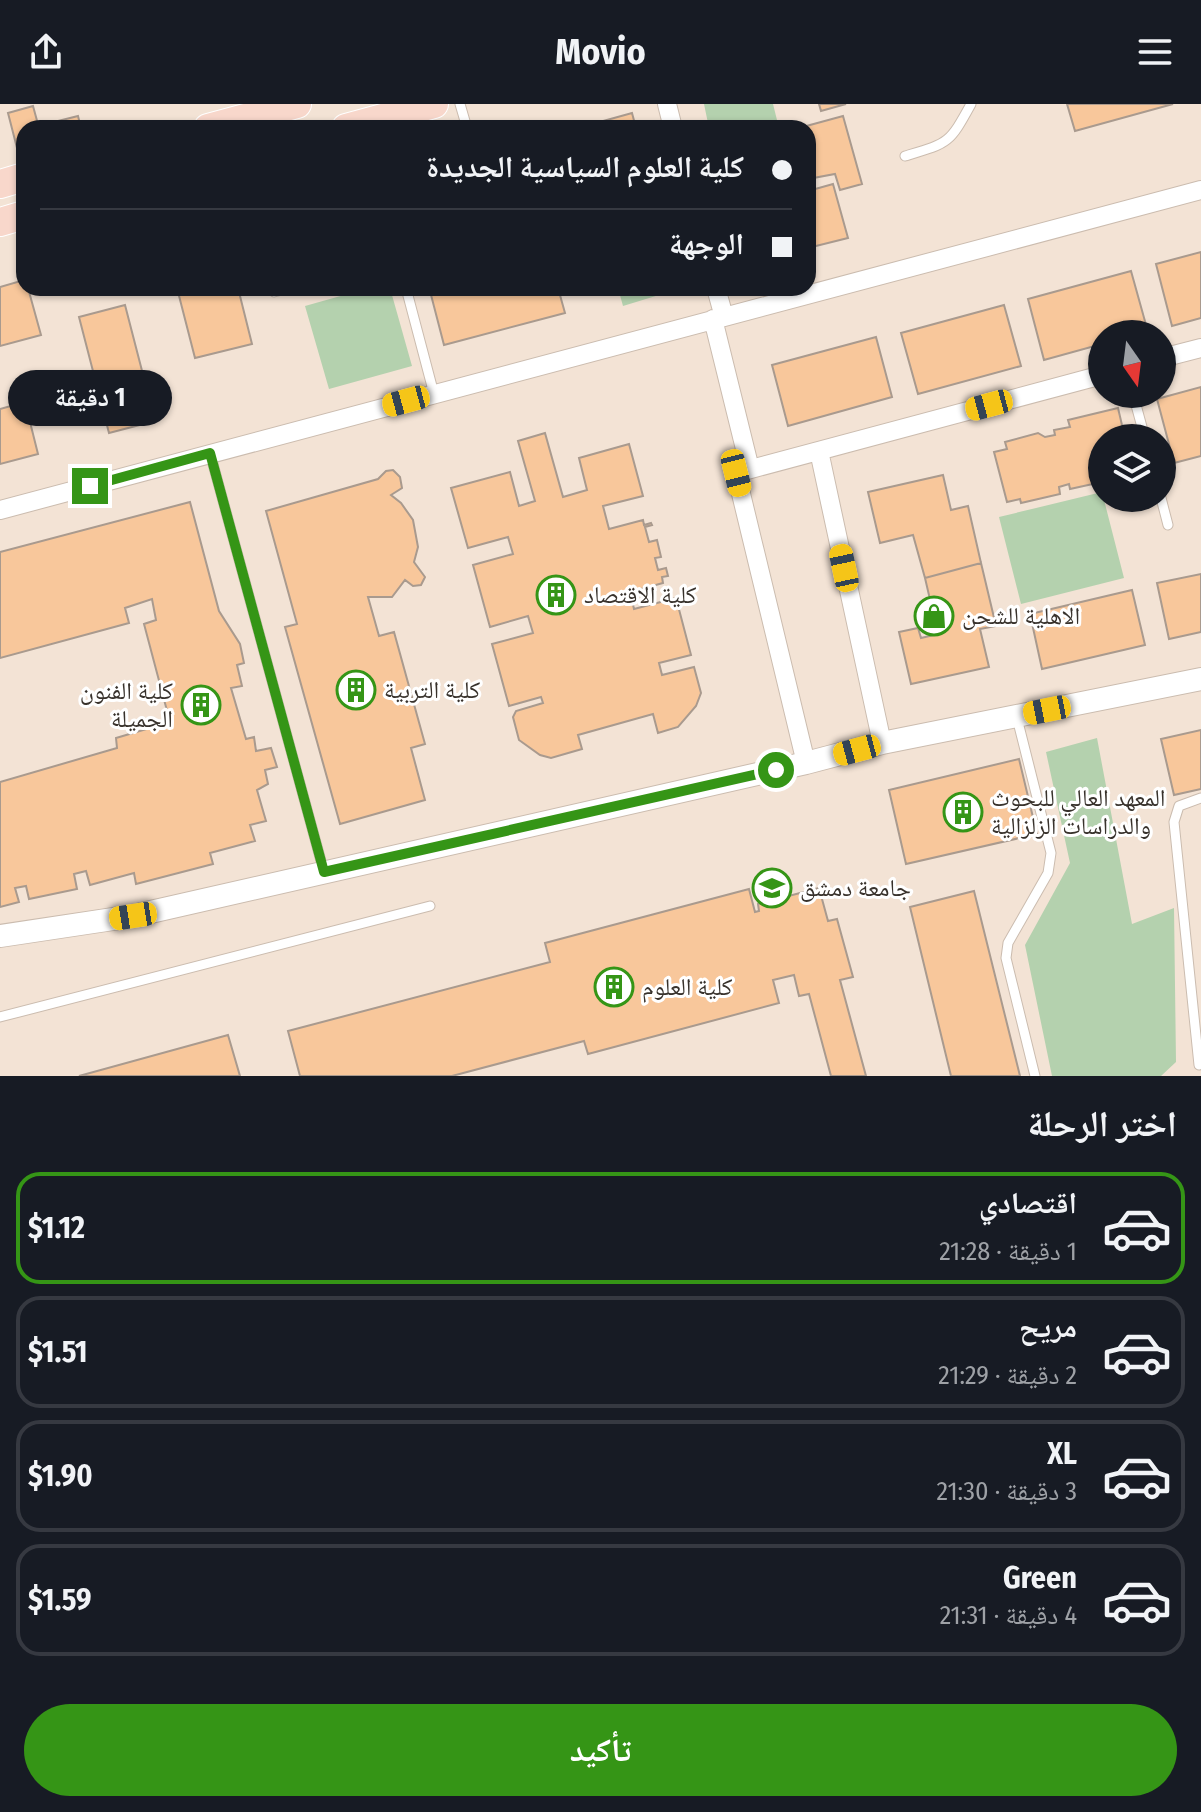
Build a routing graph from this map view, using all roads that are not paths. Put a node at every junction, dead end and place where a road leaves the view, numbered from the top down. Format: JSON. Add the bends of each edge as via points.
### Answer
{"nodes":[{"id":1,"x":297,"y":104,"type":"edge"},
{"id":2,"x":434,"y":104,"type":"edge"},
{"id":3,"x":971,"y":104,"type":"edge"},
{"id":4,"x":238,"y":120,"type":"edge"},
{"id":5,"x":375,"y":120,"type":"edge"},
{"id":6,"x":905,"y":156,"type":"dead end"},
{"id":7,"x":1201,"y":190,"type":"edge"},
{"id":8,"x":816,"y":292,"type":"edge"},
{"id":9,"x":408,"y":296,"type":"edge"},
{"id":10,"x":717,"y":296,"type":"edge"},
{"id":11,"x":801,"y":296,"type":"edge"},
{"id":12,"x":718,"y":318,"type":"junction"},
{"id":13,"x":1201,"y":348,"type":"edge"},
{"id":14,"x":1176,"y":354,"type":"edge"},
{"id":15,"x":1088,"y":379,"type":"edge"},
{"id":16,"x":434,"y":394,"type":"junction"},
{"id":17,"x":819,"y":451,"type":"junction"},
{"id":18,"x":210,"y":453,"type":"junction"},
{"id":19,"x":743,"y":471,"type":"junction"},
{"id":20,"x":0,"y":510,"type":"edge"},
{"id":21,"x":1165,"y":512,"type":"edge"},
{"id":22,"x":1168,"y":525,"type":"dead end"},
{"id":23,"x":1201,"y":679,"type":"edge"},
{"id":24,"x":1016,"y":716,"type":"junction"},
{"id":25,"x":882,"y":743,"type":"junction"},
{"id":26,"x":806,"y":763,"type":"junction"},
{"id":27,"x":1201,"y":798,"type":"edge"},
{"id":28,"x":324,"y":872,"type":"junction"},
{"id":29,"x":430,"y":906,"type":"dead end"},
{"id":30,"x":0,"y":936,"type":"edge"},
{"id":31,"x":0,"y":1017,"type":"edge"},
{"id":32,"x":1200,"y":1065,"type":"edge"},
{"id":33,"x":1035,"y":1076,"type":"edge"},
{"id":34,"x":1191,"y":1076,"type":"edge"}],
"edges":[{"from":1,"to":4,"type":"main road"},
{"from":2,"to":5,"type":"main road"},
{"from":3,"to":6,"type":"lane","via":[[952,138]]},
{"from":7,"to":8,"type":"street"},
{"from":9,"to":16,"type":"lane"},
{"from":10,"to":12,"type":"street"},
{"from":11,"to":12,"type":"street"},
{"from":12,"to":16,"type":"street"},
{"from":12,"to":19,"type":"street"},
{"from":13,"to":14,"type":"street"},
{"from":15,"to":17,"type":"street"},
{"from":16,"to":18,"type":"street"},
{"from":17,"to":19,"type":"street"},
{"from":17,"to":25,"type":"street"},
{"from":18,"to":20,"type":"street"},
{"from":18,"to":28,"type":"lane"},
{"from":19,"to":26,"type":"street"},
{"from":21,"to":22,"type":"lane"},
{"from":23,"to":24,"type":"street"},
{"from":24,"to":25,"type":"street"},
{"from":24,"to":33,"type":"lane","via":[[1051,853],[1048,873],[1008,943],[1006,958]]},
{"from":25,"to":26,"type":"street"},
{"from":26,"to":28,"type":"street"},
{"from":27,"to":32,"type":"lane","via":[[1179,806],[1174,822]]},
{"from":28,"to":30,"type":"street","via":[[133,916]]},
{"from":29,"to":31,"type":"lane"},
{"from":32,"to":34,"type":"lane"}]}
